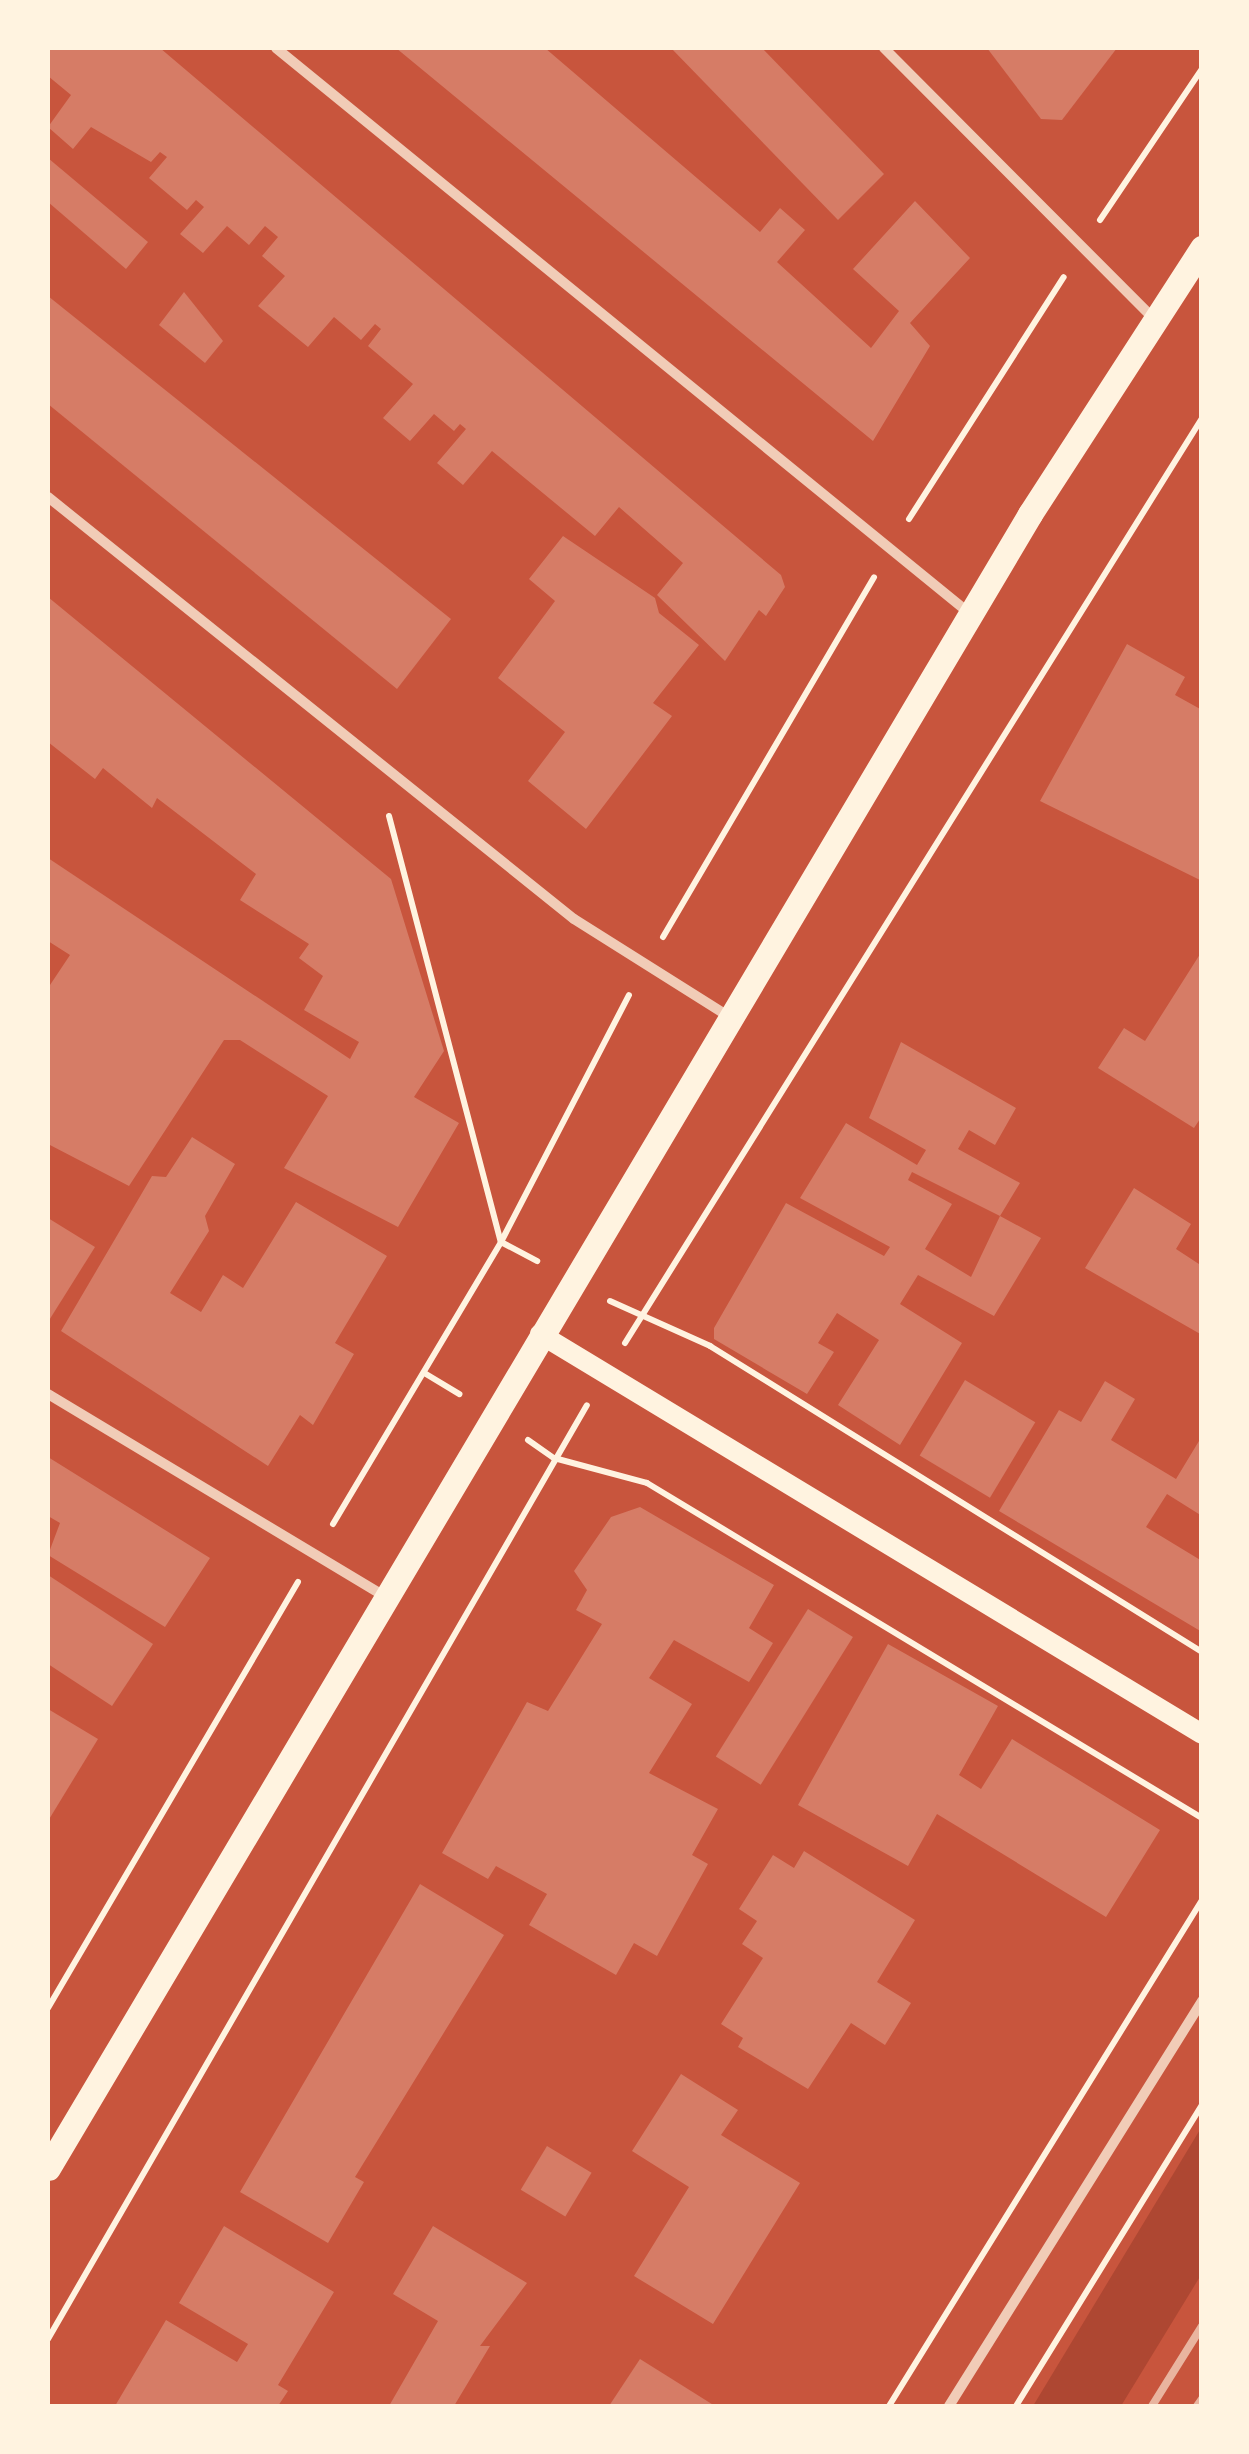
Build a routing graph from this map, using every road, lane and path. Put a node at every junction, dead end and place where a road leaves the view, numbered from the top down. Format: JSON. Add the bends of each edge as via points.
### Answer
{"nodes":[{"id":1,"x":276,"y":48,"type":"edge"},
{"id":2,"x":884,"y":48,"type":"edge"},
{"id":3,"x":1202,"y":68,"type":"edge"},
{"id":4,"x":1082,"y":247,"type":"junction"},
{"id":5,"x":1202,"y":248,"type":"edge"},
{"id":6,"x":1153,"y":318,"type":"junction"},
{"id":7,"x":48,"y":497,"type":"edge"},
{"id":8,"x":891,"y":549,"type":"junction"},
{"id":9,"x":970,"y":615,"type":"junction"},
{"id":10,"x":376,"y":761,"type":"junction"},
{"id":11,"x":644,"y":970,"type":"junction"},
{"id":12,"x":729,"y":1016,"type":"junction"},
{"id":13,"x":501,"y":1242,"type":"junction"},
{"id":14,"x":641,"y":1318,"type":"dead end"},
{"id":15,"x":540,"y":1334,"type":"junction"},
{"id":16,"x":48,"y":1394,"type":"edge"},
{"id":17,"x":554,"y":1458,"type":"dead end"},
{"id":18,"x":313,"y":1556,"type":"junction"},
{"id":19,"x":384,"y":1596,"type":"junction"},
{"id":20,"x":1202,"y":1652,"type":"edge"},
{"id":21,"x":1202,"y":1734,"type":"edge"},
{"id":22,"x":1202,"y":1818,"type":"edge"},
{"id":23,"x":1202,"y":1900,"type":"edge"},
{"id":24,"x":1202,"y":2002,"type":"edge"},
{"id":25,"x":48,"y":2008,"type":"edge"},
{"id":26,"x":1202,"y":2105,"type":"edge"},
{"id":27,"x":48,"y":2168,"type":"edge"},
{"id":28,"x":889,"y":2406,"type":"edge"},
{"id":29,"x":949,"y":2406,"type":"edge"},
{"id":30,"x":1016,"y":2406,"type":"edge"}],
"edges":[{"from":1,"to":8,"type":"street"},
{"from":2,"to":4,"type":"street"},
{"from":3,"to":4,"type":"path"},
{"from":4,"to":6,"type":"street"},
{"from":4,"to":8,"type":"path"},
{"from":5,"to":6,"type":"main road"},
{"from":6,"to":9,"type":"main road"},
{"from":7,"to":10,"type":"street"},
{"from":8,"to":9,"type":"street"},
{"from":8,"to":11,"type":"path"},
{"from":9,"to":12,"type":"main road"},
{"from":10,"to":11,"type":"street"},
{"from":10,"to":13,"type":"path"},
{"from":11,"to":12,"type":"street"},
{"from":11,"to":13,"type":"path"},
{"from":12,"to":15,"type":"main road"},
{"from":13,"to":18,"type":"path"},
{"from":14,"to":20,"type":"path","via":[[710,1346]]},
{"from":15,"to":19,"type":"main road"},
{"from":15,"to":21,"type":"main road"},
{"from":16,"to":18,"type":"street"},
{"from":17,"to":22,"type":"path","via":[[647,1483]]},
{"from":18,"to":19,"type":"street"},
{"from":18,"to":25,"type":"path"},
{"from":19,"to":27,"type":"main road"},
{"from":23,"to":28,"type":"path"},
{"from":24,"to":29,"type":"street"},
{"from":26,"to":30,"type":"path"}]}
